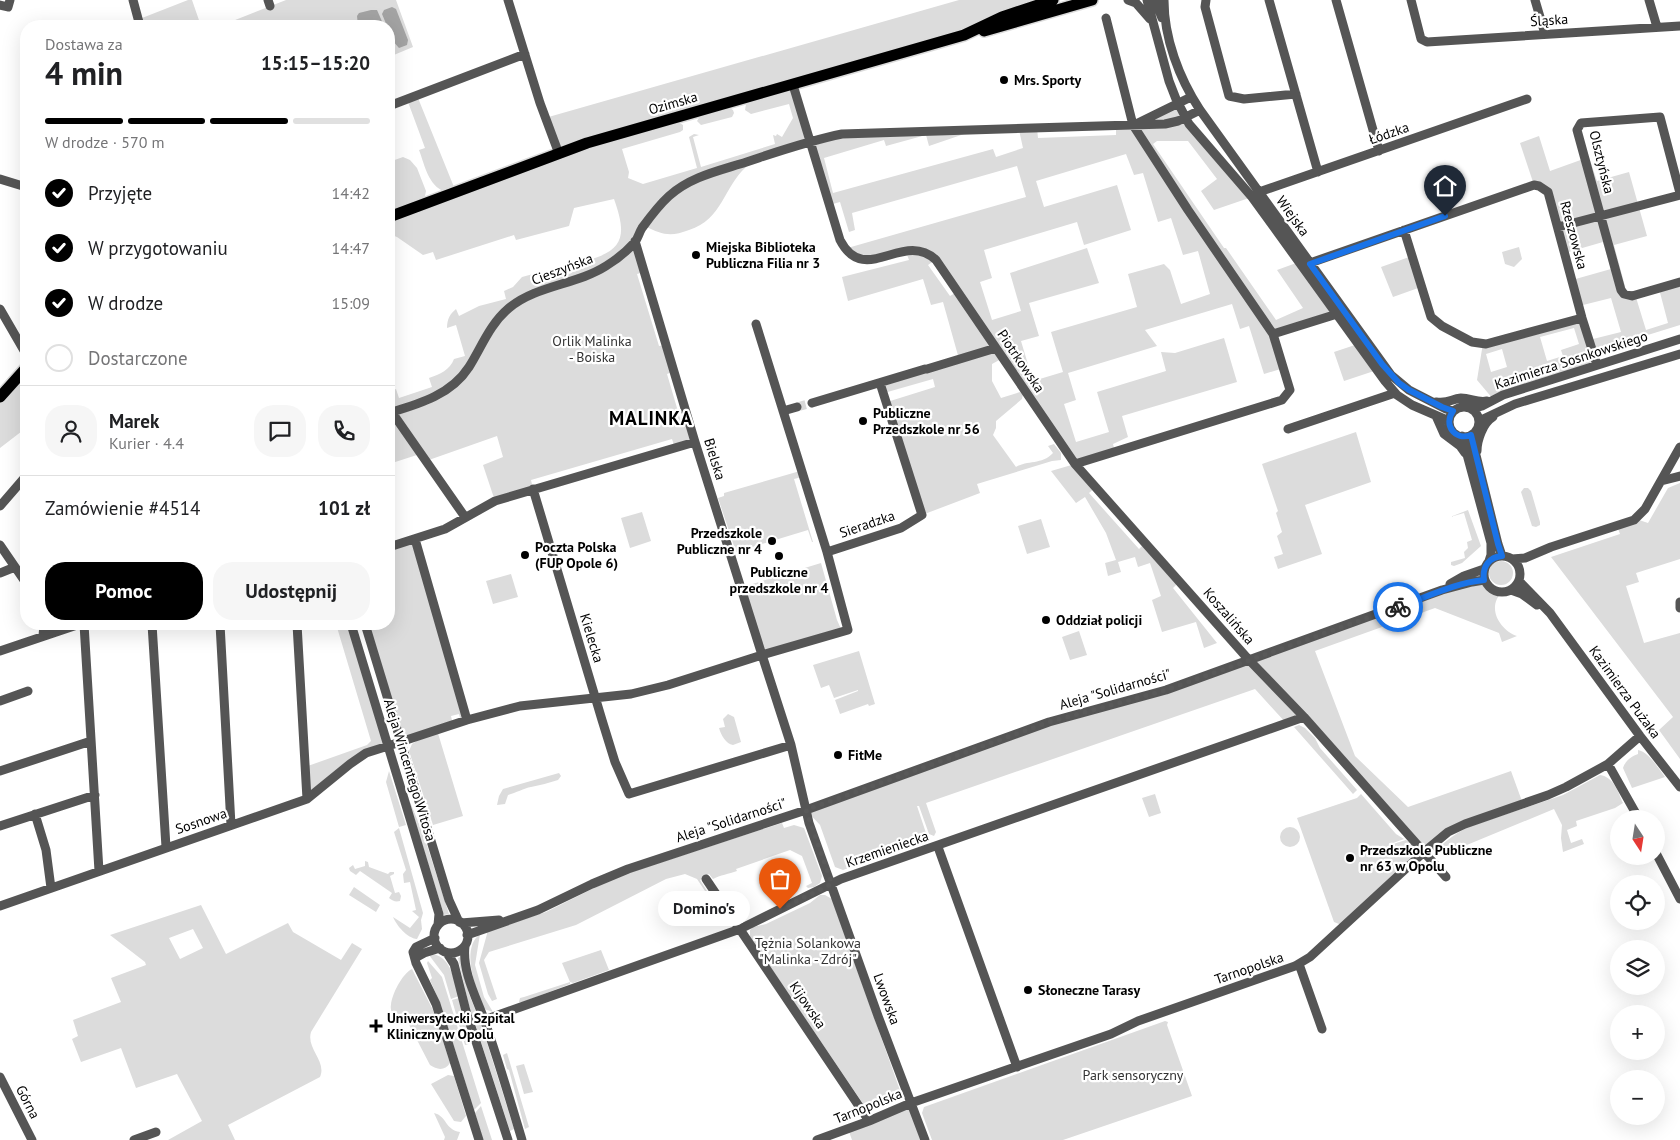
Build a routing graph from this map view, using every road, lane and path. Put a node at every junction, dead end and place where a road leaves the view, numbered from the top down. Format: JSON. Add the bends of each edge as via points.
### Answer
{"nodes":[{"id":1,"x":10,"y":0,"type":"edge"},
{"id":2,"x":133,"y":0,"type":"edge"},
{"id":3,"x":508,"y":0,"type":"edge"},
{"id":4,"x":1053,"y":0,"type":"edge"},
{"id":5,"x":1092,"y":0,"type":"edge"},
{"id":6,"x":1128,"y":0,"type":"edge"},
{"id":7,"x":1147,"y":0,"type":"edge"},
{"id":8,"x":1155,"y":0,"type":"edge"},
{"id":9,"x":1164,"y":0,"type":"edge"},
{"id":10,"x":1206,"y":0,"type":"edge"},
{"id":11,"x":1269,"y":0,"type":"edge"},
{"id":12,"x":1336,"y":0,"type":"edge"},
{"id":13,"x":1411,"y":0,"type":"edge"},
{"id":14,"x":1536,"y":0,"type":"edge"},
{"id":15,"x":1649,"y":0,"type":"edge"},
{"id":16,"x":1040,"y":2,"type":"edge"},
{"id":17,"x":0,"y":6,"type":"edge"},
{"id":18,"x":1106,"y":18,"type":"dead end"},
{"id":19,"x":138,"y":20,"type":"edge"},
{"id":20,"x":1152,"y":23,"type":"junction"},
{"id":21,"x":1680,"y":26,"type":"edge"},
{"id":22,"x":1657,"y":27,"type":"junction"},
{"id":23,"x":970,"y":33,"type":"junction"},
{"id":24,"x":1167,"y":33,"type":"junction"},
{"id":25,"x":1545,"y":34,"type":"junction"},
{"id":26,"x":524,"y":54,"type":"junction"},
{"id":27,"x":792,"y":85,"type":"junction"},
{"id":28,"x":1296,"y":94,"type":"junction"},
{"id":29,"x":1191,"y":97,"type":"junction"},
{"id":30,"x":1527,"y":99,"type":"dead end"},
{"id":31,"x":395,"y":104,"type":"edge"},
{"id":32,"x":1178,"y":104,"type":"junction"},
{"id":33,"x":1200,"y":110,"type":"junction"},
{"id":34,"x":1185,"y":118,"type":"junction"},
{"id":35,"x":1134,"y":125,"type":"junction"},
{"id":36,"x":809,"y":141,"type":"junction"},
{"id":37,"x":1379,"y":151,"type":"junction"},
{"id":38,"x":559,"y":154,"type":"junction"},
{"id":39,"x":1318,"y":172,"type":"junction"},
{"id":40,"x":0,"y":179,"type":"edge"},
{"id":41,"x":20,"y":184,"type":"edge"},
{"id":42,"x":1259,"y":192,"type":"junction"},
{"id":43,"x":1680,"y":194,"type":"edge"},
{"id":44,"x":395,"y":215,"type":"edge"},
{"id":45,"x":1602,"y":215,"type":"junction"},
{"id":46,"x":1558,"y":227,"type":"junction"},
{"id":47,"x":1404,"y":230,"type":"junction"},
{"id":48,"x":635,"y":241,"type":"junction"},
{"id":49,"x":1310,"y":264,"type":"junction"},
{"id":50,"x":1680,"y":282,"type":"edge"},
{"id":51,"x":0,"y":309,"type":"edge"},
{"id":52,"x":1337,"y":314,"type":"junction"},
{"id":53,"x":1582,"y":318,"type":"junction"},
{"id":54,"x":756,"y":324,"type":"dead end"},
{"id":55,"x":1273,"y":334,"type":"junction"},
{"id":56,"x":1680,"y":339,"type":"edge"},
{"id":57,"x":20,"y":344,"type":"edge"},
{"id":58,"x":996,"y":348,"type":"junction"},
{"id":59,"x":1680,"y":354,"type":"edge"},
{"id":60,"x":1597,"y":366,"type":"junction"},
{"id":61,"x":20,"y":375,"type":"edge"},
{"id":62,"x":880,"y":382,"type":"junction"},
{"id":63,"x":1395,"y":393,"type":"junction"},
{"id":64,"x":0,"y":397,"type":"edge"},
{"id":65,"x":1493,"y":399,"type":"junction"},
{"id":66,"x":1434,"y":402,"type":"junction"},
{"id":67,"x":812,"y":403,"type":"tunnel mouth"},
{"id":68,"x":797,"y":407,"type":"tunnel mouth"},
{"id":69,"x":1472,"y":409,"type":"junction"},
{"id":70,"x":395,"y":410,"type":"edge"},
{"id":71,"x":1500,"y":410,"type":"junction"},
{"id":72,"x":783,"y":411,"type":"junction"},
{"id":73,"x":1453,"y":411,"type":"junction"},
{"id":74,"x":1436,"y":416,"type":"junction"},
{"id":75,"x":395,"y":418,"type":"edge"},
{"id":76,"x":1449,"y":421,"type":"junction"},
{"id":77,"x":1479,"y":421,"type":"junction"},
{"id":78,"x":1288,"y":429,"type":"dead end"},
{"id":79,"x":1466,"y":436,"type":"junction"},
{"id":80,"x":695,"y":442,"type":"junction"},
{"id":81,"x":1680,"y":447,"type":"edge"},
{"id":82,"x":1473,"y":458,"type":"junction"},
{"id":83,"x":1075,"y":464,"type":"junction"},
{"id":84,"x":1680,"y":476,"type":"edge"},
{"id":85,"x":1661,"y":481,"type":"junction"},
{"id":86,"x":20,"y":483,"type":"edge"},
{"id":87,"x":533,"y":489,"type":"junction"},
{"id":88,"x":0,"y":506,"type":"edge"},
{"id":89,"x":465,"y":517,"type":"junction"},
{"id":90,"x":415,"y":539,"type":"junction"},
{"id":91,"x":0,"y":544,"type":"edge"},
{"id":92,"x":395,"y":545,"type":"edge"},
{"id":93,"x":826,"y":552,"type":"junction"},
{"id":94,"x":1502,"y":556,"type":"junction"},
{"id":95,"x":1525,"y":558,"type":"junction"},
{"id":96,"x":1512,"y":559,"type":"junction"},
{"id":97,"x":1486,"y":565,"type":"junction"},
{"id":98,"x":15,"y":567,"type":"junction"},
{"id":99,"x":1519,"y":569,"type":"junction"},
{"id":100,"x":0,"y":572,"type":"edge"},
{"id":101,"x":20,"y":574,"type":"edge"},
{"id":102,"x":1484,"y":580,"type":"junction"},
{"id":103,"x":1518,"y":582,"type":"junction"},
{"id":104,"x":1442,"y":590,"type":"junction"},
{"id":105,"x":1511,"y":590,"type":"junction"},
{"id":106,"x":1680,"y":602,"type":"edge"},
{"id":107,"x":1680,"y":608,"type":"edge"},
{"id":108,"x":1550,"y":613,"type":"junction"},
{"id":109,"x":44,"y":630,"type":"edge"},
{"id":110,"x":62,"y":630,"type":"edge"},
{"id":111,"x":82,"y":630,"type":"edge"},
{"id":112,"x":152,"y":630,"type":"edge"},
{"id":113,"x":220,"y":630,"type":"edge"},
{"id":114,"x":297,"y":630,"type":"edge"},
{"id":115,"x":353,"y":630,"type":"edge"},
{"id":116,"x":367,"y":630,"type":"edge"},
{"id":117,"x":43,"y":636,"type":"junction"},
{"id":118,"x":0,"y":651,"type":"edge"},
{"id":119,"x":762,"y":655,"type":"junction"},
{"id":120,"x":1249,"y":660,"type":"junction"},
{"id":121,"x":28,"y":691,"type":"dead end"},
{"id":122,"x":596,"y":698,"type":"junction"},
{"id":123,"x":0,"y":701,"type":"edge"},
{"id":124,"x":1304,"y":717,"type":"junction"},
{"id":125,"x":467,"y":720,"type":"junction"},
{"id":126,"x":1640,"y":736,"type":"junction"},
{"id":127,"x":91,"y":741,"type":"junction"},
{"id":128,"x":401,"y":742,"type":"junction"},
{"id":129,"x":388,"y":746,"type":"junction"},
{"id":130,"x":791,"y":746,"type":"junction"},
{"id":131,"x":1608,"y":764,"type":"junction"},
{"id":132,"x":0,"y":771,"type":"edge"},
{"id":133,"x":1680,"y":787,"type":"edge"},
{"id":134,"x":95,"y":795,"type":"junction"},
{"id":135,"x":307,"y":799,"type":"junction"},
{"id":136,"x":806,"y":810,"type":"junction"},
{"id":137,"x":1634,"y":810,"type":"edge"},
{"id":138,"x":34,"y":814,"type":"junction"},
{"id":139,"x":231,"y":825,"type":"junction"},
{"id":140,"x":0,"y":826,"type":"edge"},
{"id":141,"x":938,"y":846,"type":"junction"},
{"id":142,"x":166,"y":847,"type":"junction"},
{"id":143,"x":1424,"y":852,"type":"junction"},
{"id":144,"x":1662,"y":865,"type":"edge"},
{"id":145,"x":99,"y":871,"type":"junction"},
{"id":146,"x":1446,"y":877,"type":"dead end"},
{"id":147,"x":706,"y":879,"type":"dead end"},
{"id":148,"x":832,"y":884,"type":"junction"},
{"id":149,"x":51,"y":888,"type":"junction"},
{"id":150,"x":1680,"y":899,"type":"edge"},
{"id":151,"x":0,"y":906,"type":"edge"},
{"id":152,"x":514,"y":918,"type":"junction"},
{"id":153,"x":460,"y":922,"type":"junction"},
{"id":154,"x":438,"y":925,"type":"junction"},
{"id":155,"x":740,"y":929,"type":"junction"},
{"id":156,"x":467,"y":935,"type":"junction"},
{"id":157,"x":435,"y":938,"type":"junction"},
{"id":158,"x":465,"y":946,"type":"junction"},
{"id":159,"x":444,"y":951,"type":"junction"},
{"id":160,"x":415,"y":958,"type":"junction"},
{"id":161,"x":1300,"y":964,"type":"junction"},
{"id":162,"x":484,"y":1020,"type":"junction"},
{"id":163,"x":1322,"y":1029,"type":"dead end"},
{"id":164,"x":1018,"y":1067,"type":"junction"},
{"id":165,"x":0,"y":1077,"type":"edge"},
{"id":166,"x":911,"y":1103,"type":"junction"},
{"id":167,"x":869,"y":1121,"type":"junction"},
{"id":168,"x":156,"y":1132,"type":"dead end"},
{"id":169,"x":32,"y":1140,"type":"edge"},
{"id":170,"x":134,"y":1140,"type":"edge"},
{"id":171,"x":479,"y":1140,"type":"edge"},
{"id":172,"x":508,"y":1140,"type":"edge"},
{"id":173,"x":522,"y":1140,"type":"edge"},
{"id":174,"x":818,"y":1140,"type":"edge"},
{"id":175,"x":925,"y":1140,"type":"edge"}],
"edges":[{"from":1,"to":17,"type":"street","via":[[8,7]]},
{"from":2,"to":19,"type":"street"},
{"from":3,"to":26,"type":"street"},
{"from":4,"to":16,"type":"main road","name":"Ozimska"},
{"from":5,"to":23,"type":"main road","name":"Ozimska"},
{"from":6,"to":20,"type":"street","via":[[1140,7]]},
{"from":7,"to":20,"type":"street","name":"Wiejska"},
{"from":8,"to":24,"type":"street"},
{"from":9,"to":24,"type":"street","name":"Wiejska"},
{"from":10,"to":28,"type":"street","via":[[1205,7],[1229,96],[1244,99]]},
{"from":11,"to":28,"type":"street"},
{"from":12,"to":37,"type":"street"},
{"from":13,"to":25,"type":"street","name":"Śląska","via":[[1421,39],[1427,42]]},
{"from":14,"to":25,"type":"street"},
{"from":15,"to":22,"type":"street"},
{"from":16,"to":23,"type":"main road","name":"Ozimska"},
{"from":18,"to":35,"type":"street"},
{"from":20,"to":32,"type":"street","name":"Wiejska"},
{"from":21,"to":22,"type":"street","name":"Śląska"},
{"from":22,"to":25,"type":"street","name":"Śląska"},
{"from":23,"to":27,"type":"main road","name":"Ozimska"},
{"from":24,"to":29,"type":"street","name":"Wiejska"},
{"from":26,"to":31,"type":"street"},
{"from":26,"to":38,"type":"street"},
{"from":27,"to":36,"type":"street","name":"Piotrkowska"},
{"from":27,"to":38,"type":"main road","name":"Ozimska"},
{"from":28,"to":39,"type":"street"},
{"from":29,"to":32,"type":"street"},
{"from":29,"to":33,"type":"street","name":"Wiejska"},
{"from":30,"to":37,"type":"street","name":"Łódzka"},
{"from":32,"to":34,"type":"street","name":"Wiejska"},
{"from":32,"to":35,"type":"street"},
{"from":33,"to":34,"type":"street"},
{"from":33,"to":42,"type":"street","name":"Wiejska"},
{"from":34,"to":35,"type":"street","via":[[1165,124]]},
{"from":34,"to":52,"type":"street","name":"Wiejska","via":[[1247,191]]},
{"from":35,"to":36,"type":"street","via":[[842,134]]},
{"from":35,"to":55,"type":"street"},
{"from":36,"to":48,"type":"street","name":"Cieszyńska","via":[[687,182],[658,206]]},
{"from":36,"to":58,"type":"street","name":"Piotrkowska","via":[[844,249],[857,259],[868,260],[913,250],[929,254]]},
{"from":37,"to":39,"type":"street","name":"Łódzka"},
{"from":38,"to":44,"type":"main road","name":"Ozimska"},
{"from":39,"to":42,"type":"street","name":"Łódzka"},
{"from":40,"to":41,"type":"street"},
{"from":42,"to":49,"type":"street","name":"Wiejska"},
{"from":43,"to":45,"type":"street","name":"Olsztyńska"},
{"from":43,"to":45,"type":"street","name":"Olsztyńska","via":[[1660,117],[1581,124],[1577,130]]},
{"from":45,"to":46,"type":"street","name":"Olsztyńska"},
{"from":45,"to":50,"type":"street","name":"Olsztyńska","via":[[1624,294],[1632,296]]},
{"from":46,"to":47,"type":"street","name":"Rzeszowska","via":[[1548,192],[1534,185]]},
{"from":46,"to":53,"type":"street","name":"Rzeszowska"},
{"from":47,"to":49,"type":"street","name":"Rzeszowska"},
{"from":47,"to":53,"type":"street","via":[[1430,316],[1472,342],[1486,344]]},
{"from":48,"to":70,"type":"street","name":"Cieszyńska","via":[[600,270],[515,304],[492,327],[469,367],[453,384],[430,399]]},
{"from":48,"to":80,"type":"street","name":"Bielska"},
{"from":49,"to":66,"type":"street","name":"Wiejska","via":[[1391,375],[1405,388]]},
{"from":51,"to":57,"type":"street"},
{"from":52,"to":55,"type":"street"},
{"from":52,"to":63,"type":"street","name":"Wiejska"},
{"from":53,"to":60,"type":"street","name":"Rzeszowska"},
{"from":54,"to":72,"type":"street","name":"Sieradzka"},
{"from":55,"to":83,"type":"street","via":[[1290,390],[1282,400]]},
{"from":56,"to":60,"type":"street","name":"Kazimierza Sosnkowskiego"},
{"from":58,"to":62,"type":"street"},
{"from":58,"to":83,"type":"street","name":"Piotrkowska"},
{"from":59,"to":71,"type":"street","name":"Kazimierza Sosnkowskiego"},
{"from":60,"to":65,"type":"street","name":"Kazimierza Sosnkowskiego"},
{"from":61,"to":64,"type":"main road"},
{"from":62,"to":67,"type":"street"},
{"from":62,"to":93,"type":"street","name":"Sieradzka","via":[[922,515],[902,528]]},
{"from":63,"to":74,"type":"street","name":"Wiejska"},
{"from":63,"to":78,"type":"street"},
{"from":65,"to":66,"type":"street"},
{"from":65,"to":69,"type":"street","name":"Kazimierza Sosnkowskiego"},
{"from":66,"to":73,"type":"street","name":"Wiejska"},
{"from":68,"to":72,"type":"street"},
{"from":69,"to":73,"type":"street","via":[[1462,407]]},
{"from":69,"to":77,"type":"street"},
{"from":71,"to":77,"type":"street","name":"Kazimierza Sosnkowskiego"},
{"from":71,"to":82,"type":"street","via":[[1486,424]]},
{"from":72,"to":93,"type":"street","name":"Sieradzka"},
{"from":73,"to":76,"type":"street"},
{"from":74,"to":76,"type":"street","name":"Wiejska"},
{"from":74,"to":82,"type":"street","via":[[1444,434]]},
{"from":75,"to":89,"type":"street"},
{"from":76,"to":79,"type":"street","via":[[1454,433]]},
{"from":77,"to":79,"type":"street","via":[[1477,429]]},
{"from":79,"to":82,"type":"street"},
{"from":80,"to":87,"type":"street"},
{"from":80,"to":119,"type":"street","name":"Bielska"},
{"from":81,"to":85,"type":"street"},
{"from":82,"to":94,"type":"street"},
{"from":82,"to":97,"type":"street","via":[[1490,543],[1491,555]]},
{"from":83,"to":120,"type":"street","name":"Koszalińska"},
{"from":84,"to":85,"type":"street"},
{"from":85,"to":95,"type":"street","via":[[1645,509],[1634,520]]},
{"from":86,"to":88,"type":"street"},
{"from":87,"to":89,"type":"street","via":[[495,501]]},
{"from":87,"to":122,"type":"street","name":"Kielecka"},
{"from":89,"to":90,"type":"street","via":[[445,529]]},
{"from":90,"to":92,"type":"street"},
{"from":90,"to":125,"type":"street"},
{"from":91,"to":98,"type":"street"},
{"from":93,"to":119,"type":"street","via":[[848,630]]},
{"from":94,"to":96,"type":"street"},
{"from":94,"to":97,"type":"street","via":[[1493,558]]},
{"from":95,"to":96,"type":"street"},
{"from":95,"to":99,"type":"street"},
{"from":96,"to":99,"type":"street"},
{"from":97,"to":102,"type":"street"},
{"from":97,"to":104,"type":"street","name":"Aleja \"Solidarności\""},
{"from":98,"to":100,"type":"street"},
{"from":98,"to":101,"type":"street"},
{"from":99,"to":103,"type":"street"},
{"from":102,"to":104,"type":"street","name":"Aleja \"Solidarności\""},
{"from":102,"to":105,"type":"street","via":[[1497,592]]},
{"from":103,"to":105,"type":"street"},
{"from":103,"to":108,"type":"street","name":"Kazimierza Pużaka"},
{"from":104,"to":120,"type":"street","name":"Aleja \"Solidarności\""},
{"from":105,"to":108,"type":"street","name":"Kazimierza Pużaka"},
{"from":106,"to":107,"type":"street"},
{"from":108,"to":126,"type":"street","name":"Kazimierza Pużaka"},
{"from":109,"to":117,"type":"street"},
{"from":110,"to":117,"type":"street"},
{"from":111,"to":127,"type":"street"},
{"from":112,"to":142,"type":"street"},
{"from":113,"to":139,"type":"street"},
{"from":114,"to":135,"type":"street"},
{"from":115,"to":129,"type":"street","name":"Aleja Wincentego Witosa"},
{"from":116,"to":128,"type":"street","name":"Aleja Wincentego Witosa"},
{"from":117,"to":118,"type":"street"},
{"from":119,"to":122,"type":"street","via":[[668,685]]},
{"from":119,"to":130,"type":"street","name":"Bielska"},
{"from":120,"to":124,"type":"street","name":"Koszalińska"},
{"from":120,"to":136,"type":"street","name":"Aleja \"Solidarności\"","via":[[1166,690],[1049,722]]},
{"from":121,"to":123,"type":"street"},
{"from":122,"to":125,"type":"street","via":[[520,706]]},
{"from":122,"to":130,"type":"street","name":"Kielecka","via":[[615,762],[630,794]]},
{"from":124,"to":141,"type":"street","name":"Krzemieniecka"},
{"from":124,"to":143,"type":"street","name":"Koszalińska"},
{"from":125,"to":128,"type":"street"},
{"from":126,"to":131,"type":"street","name":"Tarnopolska"},
{"from":126,"to":133,"type":"street","name":"Kazimierza Pużaka"},
{"from":127,"to":132,"type":"street"},
{"from":127,"to":134,"type":"street"},
{"from":128,"to":129,"type":"street","name":"Sosnowa"},
{"from":128,"to":153,"type":"street","name":"Aleja Wincentego Witosa","via":[[449,900]]},
{"from":129,"to":135,"type":"street","name":"Sosnowa","via":[[366,753]]},
{"from":129,"to":154,"type":"street","name":"Aleja Wincentego Witosa","via":[[439,914]]},
{"from":130,"to":136,"type":"street","name":"Bielska"},
{"from":131,"to":137,"type":"street"},
{"from":131,"to":143,"type":"street","name":"Tarnopolska","via":[[1548,795],[1464,824],[1448,832]]},
{"from":134,"to":138,"type":"street"},
{"from":134,"to":145,"type":"street"},
{"from":135,"to":139,"type":"street","name":"Sosnowa"},
{"from":136,"to":148,"type":"street","name":"Lwowska"},
{"from":136,"to":152,"type":"street","name":"Aleja \"Solidarności\"","via":[[628,868],[556,903]]},
{"from":138,"to":140,"type":"street"},
{"from":138,"to":149,"type":"street","via":[[46,850]]},
{"from":139,"to":142,"type":"street","name":"Sosnowa"},
{"from":141,"to":148,"type":"street","name":"Krzemieniecka"},
{"from":141,"to":164,"type":"street"},
{"from":142,"to":145,"type":"street","name":"Sosnowa"},
{"from":143,"to":146,"type":"street","name":"Koszalińska"},
{"from":143,"to":161,"type":"street","name":"Tarnopolska"},
{"from":144,"to":150,"type":"street"},
{"from":145,"to":149,"type":"street","name":"Sosnowa"},
{"from":147,"to":155,"type":"street","name":"Kijowska"},
{"from":148,"to":155,"type":"street","name":"Krzemieniecka"},
{"from":148,"to":166,"type":"street","name":"Lwowska"},
{"from":149,"to":151,"type":"street","name":"Sosnowa"},
{"from":152,"to":153,"type":"street","name":"Aleja \"Solidarności\""},
{"from":152,"to":156,"type":"street","name":"Aleja \"Solidarności\""},
{"from":153,"to":154,"type":"street","via":[[451,920]]},
{"from":153,"to":156,"type":"street"},
{"from":154,"to":157,"type":"street"},
{"from":155,"to":162,"type":"street","name":"Krzemieniecka"},
{"from":155,"to":167,"type":"street","name":"Kijowska"},
{"from":156,"to":158,"type":"street"},
{"from":157,"to":159,"type":"street"},
{"from":157,"to":160,"type":"street","via":[[414,949]]},
{"from":158,"to":159,"type":"street","via":[[456,952]]},
{"from":158,"to":162,"type":"street","via":[[469,977]]},
{"from":159,"to":160,"type":"street","via":[[424,953]]},
{"from":159,"to":172,"type":"street","via":[[454,964]]},
{"from":160,"to":171,"type":"street","via":[[436,1004]]},
{"from":161,"to":163,"type":"street"},
{"from":161,"to":164,"type":"street","name":"Tarnopolska"},
{"from":162,"to":173,"type":"street"},
{"from":164,"to":166,"type":"street","name":"Tarnopolska"},
{"from":165,"to":169,"type":"street","name":"Górna"},
{"from":166,"to":167,"type":"street","name":"Tarnopolska"},
{"from":166,"to":175,"type":"street","name":"Lwowska"},
{"from":167,"to":174,"type":"street","name":"Tarnopolska"},
{"from":168,"to":170,"type":"street"}]}
